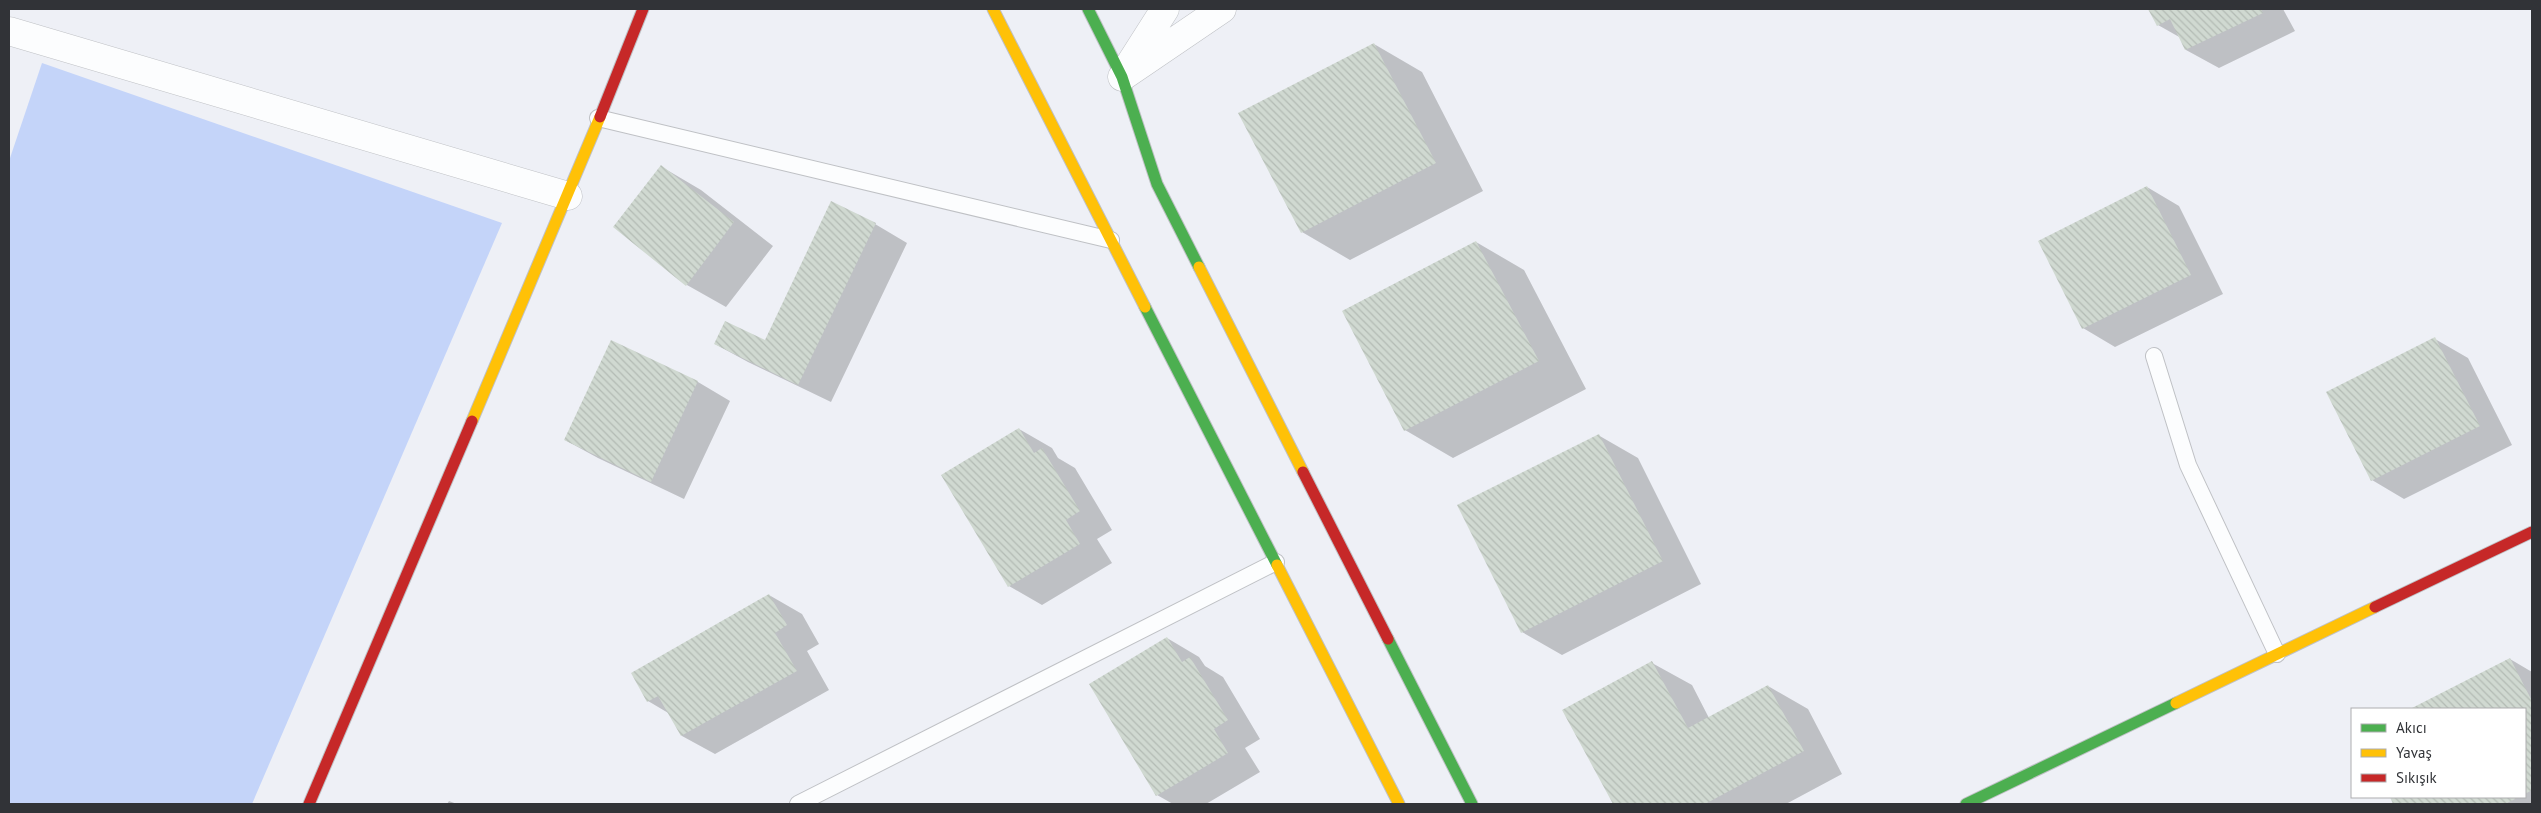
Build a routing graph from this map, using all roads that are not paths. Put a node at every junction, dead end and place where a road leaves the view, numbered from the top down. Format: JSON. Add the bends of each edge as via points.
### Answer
{"nodes":[{"id":1,"x":643,"y":9,"type":"edge"},
{"id":2,"x":992,"y":9,"type":"edge"},
{"id":3,"x":1088,"y":9,"type":"edge"},
{"id":4,"x":1165,"y":9,"type":"edge"},
{"id":5,"x":1222,"y":9,"type":"edge"},
{"id":6,"x":9,"y":32,"type":"edge"},
{"id":7,"x":1122,"y":77,"type":"junction"},
{"id":8,"x":598,"y":118,"type":"junction"},
{"id":9,"x":568,"y":196,"type":"junction"},
{"id":10,"x":1111,"y":240,"type":"junction"},
{"id":11,"x":2154,"y":356,"type":"dead end"},
{"id":12,"x":2532,"y":532,"type":"edge"},
{"id":13,"x":1276,"y":562,"type":"junction"},
{"id":14,"x":2277,"y":654,"type":"junction"},
{"id":15,"x":309,"y":804,"type":"edge"},
{"id":16,"x":798,"y":804,"type":"edge"},
{"id":17,"x":1399,"y":804,"type":"edge"},
{"id":18,"x":1472,"y":804,"type":"edge"},
{"id":19,"x":1966,"y":804,"type":"edge"}],
"edges":[{"from":1,"to":8,"type":"main road"},
{"from":2,"to":10,"type":"main road"},
{"from":3,"to":7,"type":"main road"},
{"from":4,"to":7,"type":"street"},
{"from":5,"to":7,"type":"street"},
{"from":6,"to":9,"type":"street"},
{"from":7,"to":18,"type":"main road","via":[[1157,184]]},
{"from":8,"to":9,"type":"main road"},
{"from":8,"to":10,"type":"lane"},
{"from":9,"to":15,"type":"main road"},
{"from":10,"to":13,"type":"main road"},
{"from":11,"to":14,"type":"lane","via":[[2188,465]]},
{"from":12,"to":14,"type":"main road"},
{"from":13,"to":16,"type":"lane"},
{"from":13,"to":17,"type":"main road"},
{"from":14,"to":19,"type":"main road"}]}
